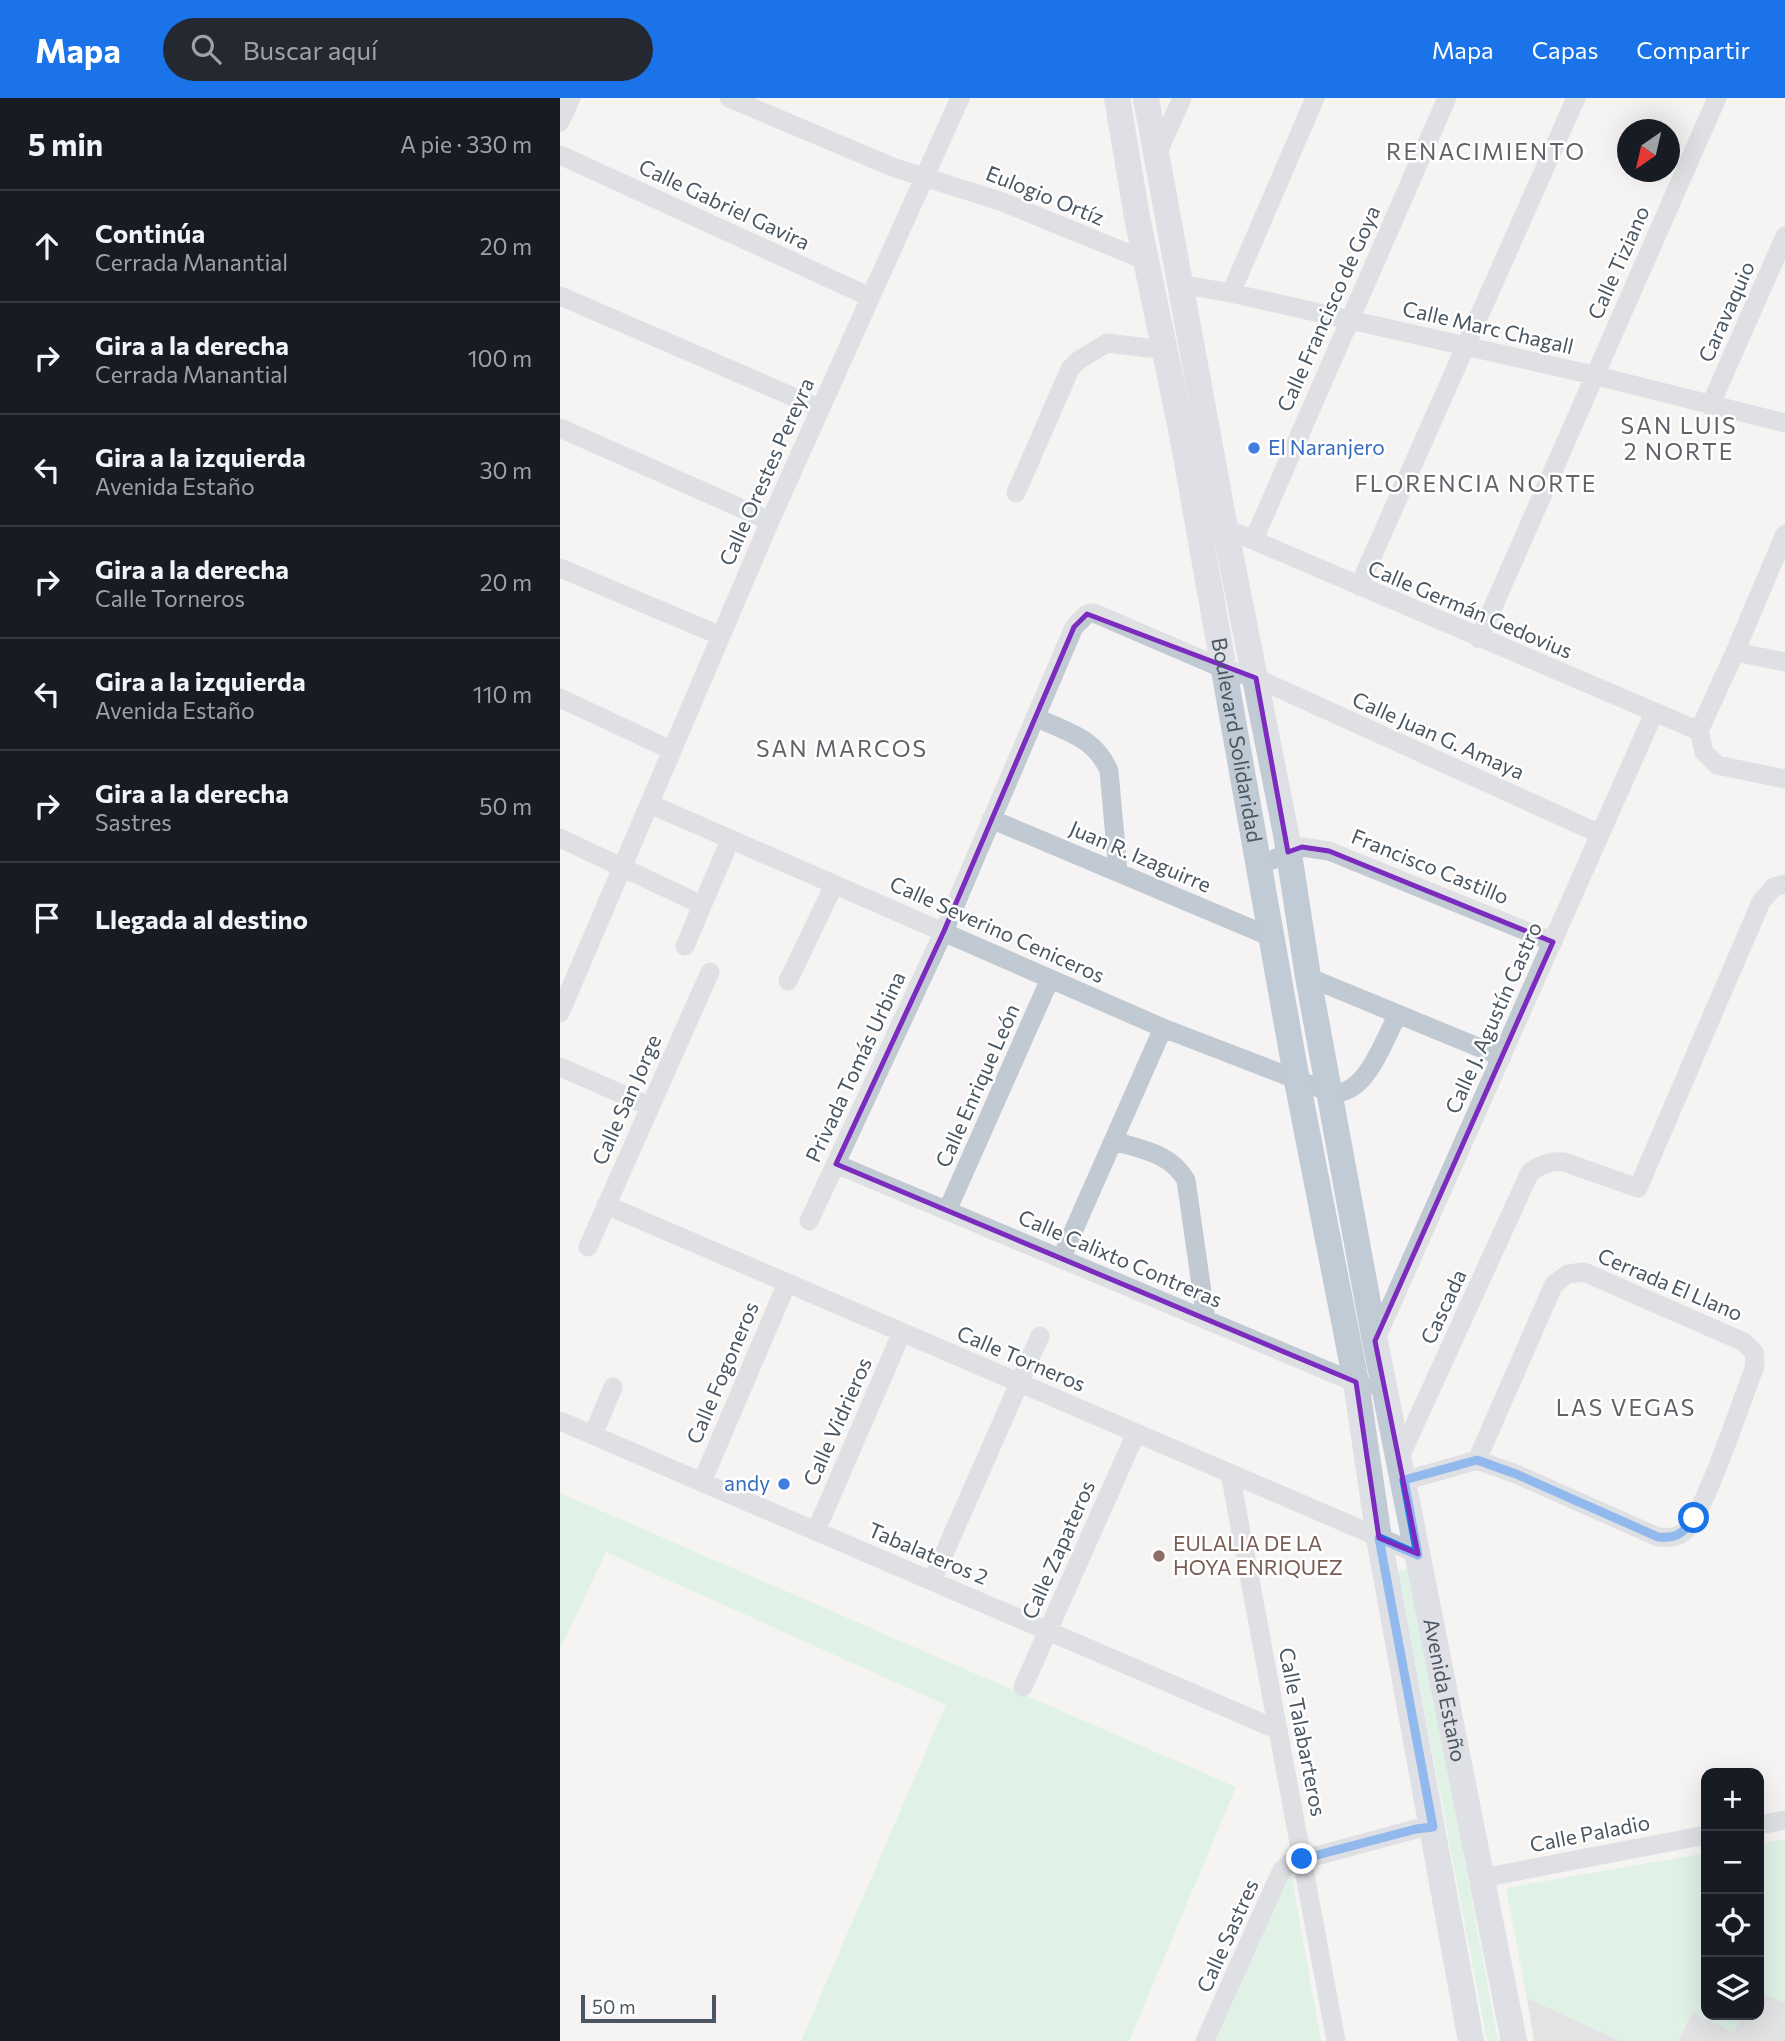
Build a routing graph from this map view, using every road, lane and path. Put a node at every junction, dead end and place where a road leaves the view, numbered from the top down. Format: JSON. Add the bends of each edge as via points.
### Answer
{"nodes":[{"id":1,"x":570,"y":98,"type":"edge"},
{"id":2,"x":729,"y":98,"type":"edge"},
{"id":3,"x":960,"y":98,"type":"edge"},
{"id":4,"x":1116,"y":98,"type":"edge"},
{"id":5,"x":1146,"y":98,"type":"edge"},
{"id":6,"x":1182,"y":98,"type":"edge"},
{"id":7,"x":1315,"y":98,"type":"edge"},
{"id":8,"x":1447,"y":98,"type":"edge"},
{"id":9,"x":1576,"y":98,"type":"edge"},
{"id":10,"x":1717,"y":98,"type":"edge"},
{"id":11,"x":560,"y":122,"type":"edge"},
{"id":12,"x":560,"y":155,"type":"edge"},
{"id":13,"x":1156,"y":157,"type":"junction"},
{"id":14,"x":925,"y":178,"type":"junction"},
{"id":15,"x":1167,"y":213,"type":"junction"},
{"id":16,"x":1137,"y":217,"type":"junction"},
{"id":17,"x":1785,"y":236,"type":"edge"},
{"id":18,"x":1147,"y":261,"type":"junction"},
{"id":19,"x":1180,"y":284,"type":"junction"},
{"id":20,"x":1231,"y":293,"type":"junction"},
{"id":21,"x":560,"y":296,"type":"edge"},
{"id":22,"x":870,"y":297,"type":"junction"},
{"id":23,"x":1350,"y":320,"type":"junction"},
{"id":24,"x":1465,"y":347,"type":"junction"},
{"id":25,"x":1165,"y":351,"type":"junction"},
{"id":26,"x":1593,"y":375,"type":"junction"},
{"id":27,"x":1710,"y":405,"type":"junction"},
{"id":28,"x":820,"y":408,"type":"junction"},
{"id":29,"x":1785,"y":423,"type":"edge"},
{"id":30,"x":560,"y":428,"type":"edge"},
{"id":31,"x":1195,"y":431,"type":"junction"},
{"id":32,"x":1016,"y":493,"type":"dead end"},
{"id":33,"x":770,"y":521,"type":"junction"},
{"id":34,"x":1225,"y":528,"type":"junction"},
{"id":35,"x":1254,"y":539,"type":"junction"},
{"id":36,"x":1783,"y":545,"type":"edge"},
{"id":37,"x":560,"y":568,"type":"edge"},
{"id":38,"x":1359,"y":586,"type":"junction"},
{"id":39,"x":721,"y":636,"type":"junction"},
{"id":40,"x":1479,"y":639,"type":"junction"},
{"id":41,"x":1735,"y":653,"type":"junction"},
{"id":42,"x":1785,"y":662,"type":"edge"},
{"id":43,"x":1224,"y":669,"type":"junction"},
{"id":44,"x":1256,"y":678,"type":"junction"},
{"id":45,"x":560,"y":698,"type":"edge"},
{"id":46,"x":1654,"y":713,"type":"junction"},
{"id":47,"x":1035,"y":717,"type":"junction"},
{"id":48,"x":1699,"y":731,"type":"junction"},
{"id":49,"x":671,"y":750,"type":"junction"},
{"id":50,"x":1785,"y":779,"type":"edge"},
{"id":51,"x":650,"y":804,"type":"junction"},
{"id":52,"x":991,"y":819,"type":"junction"},
{"id":53,"x":1600,"y":834,"type":"junction"},
{"id":54,"x":560,"y":838,"type":"edge"},
{"id":55,"x":730,"y":840,"type":"junction"},
{"id":56,"x":1288,"y":852,"type":"junction"},
{"id":57,"x":1258,"y":866,"type":"junction"},
{"id":58,"x":621,"y":867,"type":"junction"},
{"id":59,"x":1118,"y":871,"type":"junction"},
{"id":60,"x":1785,"y":884,"type":"edge"},
{"id":61,"x":834,"y":885,"type":"junction"},
{"id":62,"x":702,"y":905,"type":"junction"},
{"id":63,"x":944,"y":931,"type":"junction"},
{"id":64,"x":1271,"y":937,"type":"junction"},
{"id":65,"x":1553,"y":942,"type":"junction"},
{"id":66,"x":685,"y":946,"type":"dead end"},
{"id":67,"x":709,"y":971,"type":"dead end"},
{"id":68,"x":1308,"y":977,"type":"junction"},
{"id":69,"x":1050,"y":979,"type":"junction"},
{"id":70,"x":788,"y":981,"type":"dead end"},
{"id":71,"x":560,"y":1013,"type":"edge"},
{"id":72,"x":1398,"y":1014,"type":"junction"},
{"id":73,"x":1163,"y":1028,"type":"junction"},
{"id":74,"x":1502,"y":1057,"type":"junction"},
{"id":75,"x":560,"y":1067,"type":"edge"},
{"id":76,"x":1297,"y":1081,"type":"junction"},
{"id":77,"x":1329,"y":1092,"type":"junction"},
{"id":78,"x":649,"y":1106,"type":"junction"},
{"id":79,"x":1114,"y":1140,"type":"junction"},
{"id":80,"x":836,"y":1164,"type":"junction"},
{"id":81,"x":606,"y":1205,"type":"junction"},
{"id":82,"x":947,"y":1211,"type":"junction"},
{"id":83,"x":809,"y":1221,"type":"dead end"},
{"id":84,"x":588,"y":1247,"type":"dead end"},
{"id":85,"x":1061,"y":1259,"type":"junction"},
{"id":86,"x":787,"y":1283,"type":"junction"},
{"id":87,"x":1206,"y":1320,"type":"junction"},
{"id":88,"x":902,"y":1332,"type":"junction"},
{"id":89,"x":1040,"y":1336,"type":"dead end"},
{"id":90,"x":1375,"y":1341,"type":"junction"},
{"id":91,"x":1356,"y":1382,"type":"junction"},
{"id":92,"x":1020,"y":1383,"type":"junction"},
{"id":93,"x":613,"y":1387,"type":"dead end"},
{"id":94,"x":1386,"y":1395,"type":"junction"},
{"id":95,"x":560,"y":1421,"type":"edge"},
{"id":96,"x":1136,"y":1433,"type":"junction"},
{"id":97,"x":593,"y":1435,"type":"junction"},
{"id":98,"x":1477,"y":1460,"type":"junction"},
{"id":99,"x":1401,"y":1470,"type":"junction"},
{"id":100,"x":1230,"y":1474,"type":"junction"},
{"id":101,"x":702,"y":1482,"type":"junction"},
{"id":102,"x":816,"y":1531,"type":"junction"},
{"id":103,"x":1379,"y":1538,"type":"junction"},
{"id":104,"x":1418,"y":1555,"type":"junction"},
{"id":105,"x":932,"y":1581,"type":"junction"},
{"id":106,"x":1048,"y":1630,"type":"junction"},
{"id":107,"x":1023,"y":1687,"type":"dead end"},
{"id":108,"x":1278,"y":1730,"type":"junction"},
{"id":109,"x":1785,"y":1820,"type":"edge"},
{"id":110,"x":1764,"y":1824,"type":"edge"},
{"id":111,"x":1433,"y":1827,"type":"junction"},
{"id":112,"x":1701,"y":1836,"type":"edge"},
{"id":113,"x":1302,"y":1859,"type":"junction"},
{"id":114,"x":1482,"y":1878,"type":"junction"},
{"id":115,"x":1205,"y":2041,"type":"edge"},
{"id":116,"x":1336,"y":2041,"type":"edge"},
{"id":117,"x":1471,"y":2041,"type":"edge"},
{"id":118,"x":1514,"y":2041,"type":"edge"}],
"edges":[{"from":1,"to":11,"type":"street"},
{"from":2,"to":14,"type":"street","name":"Eulogio Ortíz"},
{"from":3,"to":14,"type":"street","name":"Calle Orestes Pereyra"},
{"from":4,"to":16,"type":"main road","name":"Boulevard Solidaridad"},
{"from":5,"to":13,"type":"main road","name":"Boulevard Solidaridad"},
{"from":6,"to":13,"type":"street"},
{"from":7,"to":20,"type":"street"},
{"from":8,"to":23,"type":"street","name":"Calle Francisco de Goya"},
{"from":9,"to":24,"type":"street"},
{"from":10,"to":26,"type":"street","name":"Calle Tiziano"},
{"from":12,"to":22,"type":"street","name":"Calle Gabriel Gavira"},
{"from":13,"to":15,"type":"main road","name":"Boulevard Solidaridad"},
{"from":14,"to":18,"type":"street","name":"Eulogio Ortíz","via":[[1000,201]]},
{"from":14,"to":22,"type":"street","name":"Calle Orestes Pereyra"},
{"from":15,"to":16,"type":"main road"},
{"from":15,"to":19,"type":"main road","name":"Boulevard Solidaridad"},
{"from":16,"to":18,"type":"main road","name":"Boulevard Solidaridad"},
{"from":17,"to":27,"type":"street","name":"Caravaquio"},
{"from":18,"to":25,"type":"main road","name":"Boulevard Solidaridad"},
{"from":19,"to":20,"type":"street","name":"Calle Marc Chagall"},
{"from":19,"to":31,"type":"main road","name":"Boulevard Solidaridad"},
{"from":20,"to":23,"type":"street","name":"Calle Marc Chagall"},
{"from":21,"to":28,"type":"street"},
{"from":22,"to":28,"type":"street","name":"Calle Orestes Pereyra"},
{"from":23,"to":24,"type":"street","name":"Calle Marc Chagall"},
{"from":23,"to":35,"type":"street","name":"Calle Francisco de Goya"},
{"from":24,"to":26,"type":"street","name":"Calle Marc Chagall"},
{"from":24,"to":38,"type":"street"},
{"from":25,"to":31,"type":"main road","name":"Boulevard Solidaridad"},
{"from":25,"to":32,"type":"street","via":[[1107,342],[1079,360],[1070,369]]},
{"from":26,"to":27,"type":"street","name":"Calle Marc Chagall"},
{"from":26,"to":40,"type":"street","name":"Calle Tiziano"},
{"from":27,"to":29,"type":"street","name":"Calle Marc Chagall"},
{"from":28,"to":33,"type":"street","name":"Calle Orestes Pereyra"},
{"from":30,"to":33,"type":"street"},
{"from":31,"to":34,"type":"main road","name":"Boulevard Solidaridad"},
{"from":31,"to":43,"type":"main road","name":"Boulevard Solidaridad"},
{"from":33,"to":39,"type":"street","name":"Calle Orestes Pereyra"},
{"from":34,"to":35,"type":"street","name":"Calle Germán Gedovius"},
{"from":34,"to":44,"type":"main road","name":"Boulevard Solidaridad"},
{"from":35,"to":38,"type":"street","name":"Calle Germán Gedovius"},
{"from":36,"to":41,"type":"street"},
{"from":37,"to":39,"type":"street"},
{"from":38,"to":40,"type":"street","name":"Calle Germán Gedovius"},
{"from":39,"to":49,"type":"street","name":"Calle Orestes Pereyra"},
{"from":40,"to":46,"type":"street","name":"Calle Germán Gedovius"},
{"from":41,"to":42,"type":"street"},
{"from":41,"to":48,"type":"street"},
{"from":43,"to":44,"type":"street","name":"Calle Juan G. Amaya"},
{"from":43,"to":47,"type":"street","name":"Calle Juan G. Amaya","via":[[1094,613],[1087,614],[1074,626]]},
{"from":43,"to":57,"type":"main road","name":"Boulevard Solidaridad"},
{"from":44,"to":53,"type":"street","name":"Calle Juan G. Amaya"},
{"from":44,"to":56,"type":"main road","name":"Boulevard Solidaridad"},
{"from":45,"to":49,"type":"street"},
{"from":46,"to":48,"type":"street","name":"Calle Germán Gedovius"},
{"from":46,"to":53,"type":"street","name":"Calle J. Agustín Castro"},
{"from":47,"to":52,"type":"street","name":"Privada Tomás Urbina"},
{"from":47,"to":59,"type":"street","via":[[1091,743],[1102,756],[1109,771]]},
{"from":48,"to":50,"type":"street","via":[[1704,752],[1717,765]]},
{"from":49,"to":51,"type":"street","name":"Calle Orestes Pereyra"},
{"from":51,"to":55,"type":"street","name":"Calle Severino Ceniceros"},
{"from":51,"to":58,"type":"street","name":"Calle Orestes Pereyra"},
{"from":52,"to":59,"type":"street","name":"Juan R. Izaguirre"},
{"from":52,"to":63,"type":"street","name":"Privada Tomás Urbina"},
{"from":53,"to":65,"type":"street","name":"Calle J. Agustín Castro"},
{"from":54,"to":58,"type":"street"},
{"from":55,"to":61,"type":"street","name":"Calle Severino Ceniceros"},
{"from":55,"to":62,"type":"street"},
{"from":56,"to":57,"type":"street"},
{"from":56,"to":65,"type":"street","name":"Francisco Castillo","via":[[1303,847],[1329,850]]},
{"from":56,"to":68,"type":"main road","name":"Boulevard Solidaridad"},
{"from":57,"to":64,"type":"main road","name":"Boulevard Solidaridad"},
{"from":58,"to":62,"type":"street"},
{"from":58,"to":71,"type":"street","name":"Calle Orestes Pereyra"},
{"from":59,"to":64,"type":"street","name":"Juan R. Izaguirre"},
{"from":60,"to":99,"type":"street","name":"Cascada","via":[[1774,887],[1761,902],[1638,1188],[1564,1162],[1541,1164],[1530,1172]]},
{"from":61,"to":63,"type":"street","name":"Calle Severino Ceniceros"},
{"from":61,"to":70,"type":"street"},
{"from":62,"to":66,"type":"street"},
{"from":63,"to":69,"type":"street","name":"Calle Severino Ceniceros"},
{"from":63,"to":80,"type":"street","name":"Privada Tomás Urbina"},
{"from":64,"to":76,"type":"main road","name":"Boulevard Solidaridad"},
{"from":65,"to":74,"type":"street","name":"Calle J. Agustín Castro"},
{"from":67,"to":78,"type":"street","name":"Calle San Jorge"},
{"from":68,"to":72,"type":"street"},
{"from":68,"to":77,"type":"main road","name":"Boulevard Solidaridad"},
{"from":69,"to":73,"type":"street","name":"Calle Severino Ceniceros"},
{"from":69,"to":82,"type":"street","name":"Calle Enrique León"},
{"from":72,"to":74,"type":"street"},
{"from":72,"to":77,"type":"street","via":[[1358,1084],[1344,1092]]},
{"from":73,"to":76,"type":"street","name":"Calle Severino Ceniceros"},
{"from":73,"to":79,"type":"street"},
{"from":74,"to":90,"type":"street","name":"Calle J. Agustín Castro"},
{"from":75,"to":78,"type":"street"},
{"from":76,"to":77,"type":"street","name":"Calle Severino Ceniceros"},
{"from":76,"to":91,"type":"main road","name":"Boulevard Solidaridad"},
{"from":77,"to":90,"type":"main road","name":"Boulevard Solidaridad"},
{"from":78,"to":81,"type":"street","name":"Calle San Jorge"},
{"from":79,"to":85,"type":"street"},
{"from":79,"to":87,"type":"street","via":[[1167,1158],[1186,1180]]},
{"from":80,"to":82,"type":"street","name":"Calle Calixto Contreras"},
{"from":80,"to":83,"type":"street","name":"Privada Tomás Urbina"},
{"from":81,"to":84,"type":"street","name":"Calle San Jorge"},
{"from":81,"to":86,"type":"street","name":"Calle Torneros"},
{"from":82,"to":85,"type":"street","name":"Calle Calixto Contreras"},
{"from":85,"to":87,"type":"street","name":"Calle Calixto Contreras"},
{"from":86,"to":88,"type":"street","name":"Calle Torneros"},
{"from":86,"to":101,"type":"street","name":"Calle Fogoneros"},
{"from":87,"to":91,"type":"street","name":"Calle Calixto Contreras"},
{"from":88,"to":92,"type":"street","name":"Calle Torneros"},
{"from":88,"to":102,"type":"street","name":"Calle Vidrieros"},
{"from":89,"to":92,"type":"street"},
{"from":90,"to":94,"type":"main road","name":"Avenida Estaño"},
{"from":91,"to":94,"type":"street","name":"Calle Calixto Contreras"},
{"from":91,"to":103,"type":"main road","name":"Avenida Estaño"},
{"from":92,"to":96,"type":"street","name":"Calle Torneros"},
{"from":92,"to":105,"type":"street"},
{"from":93,"to":97,"type":"street"},
{"from":94,"to":99,"type":"main road","name":"Avenida Estaño"},
{"from":95,"to":97,"type":"street","name":"Tabalateros 2"},
{"from":96,"to":100,"type":"street","name":"Calle Torneros"},
{"from":96,"to":106,"type":"street","name":"Calle Zapateros"},
{"from":97,"to":101,"type":"street","name":"Tabalateros 2"},
{"from":98,"to":98,"type":"street","name":"Cerrada El Llano","via":[[1554,1284],[1568,1274],[1584,1272],[1744,1342],[1754,1352],[1755,1366],[1701,1504],[1684,1532],[1670,1538],[1658,1537]]},
{"from":98,"to":99,"type":"street"},
{"from":99,"to":104,"type":"main road","name":"Avenida Estaño"},
{"from":100,"to":103,"type":"street","name":"Calle Torneros"},
{"from":100,"to":108,"type":"street","name":"Calle Talabarteros"},
{"from":101,"to":102,"type":"street","name":"Tabalateros 2"},
{"from":102,"to":105,"type":"street","name":"Tabalateros 2"},
{"from":103,"to":104,"type":"street","name":"Calle Torneros"},
{"from":103,"to":111,"type":"main road","name":"Avenida Estaño"},
{"from":104,"to":114,"type":"main road","name":"Avenida Estaño"},
{"from":105,"to":106,"type":"street","name":"Tabalateros 2"},
{"from":106,"to":107,"type":"street","name":"Calle Zapateros"},
{"from":106,"to":108,"type":"street","name":"Tabalateros 2"},
{"from":108,"to":113,"type":"street","name":"Calle Talabarteros"},
{"from":109,"to":110,"type":"street"},
{"from":111,"to":113,"type":"street"},
{"from":111,"to":117,"type":"main road","name":"Avenida Estaño"},
{"from":112,"to":114,"type":"street","name":"Calle Paladio"},
{"from":113,"to":115,"type":"street","name":"Calle Sastres","via":[[1282,1871]]},
{"from":113,"to":116,"type":"street","name":"Calle Talabarteros"},
{"from":114,"to":118,"type":"main road","name":"Avenida Estaño"}]}
